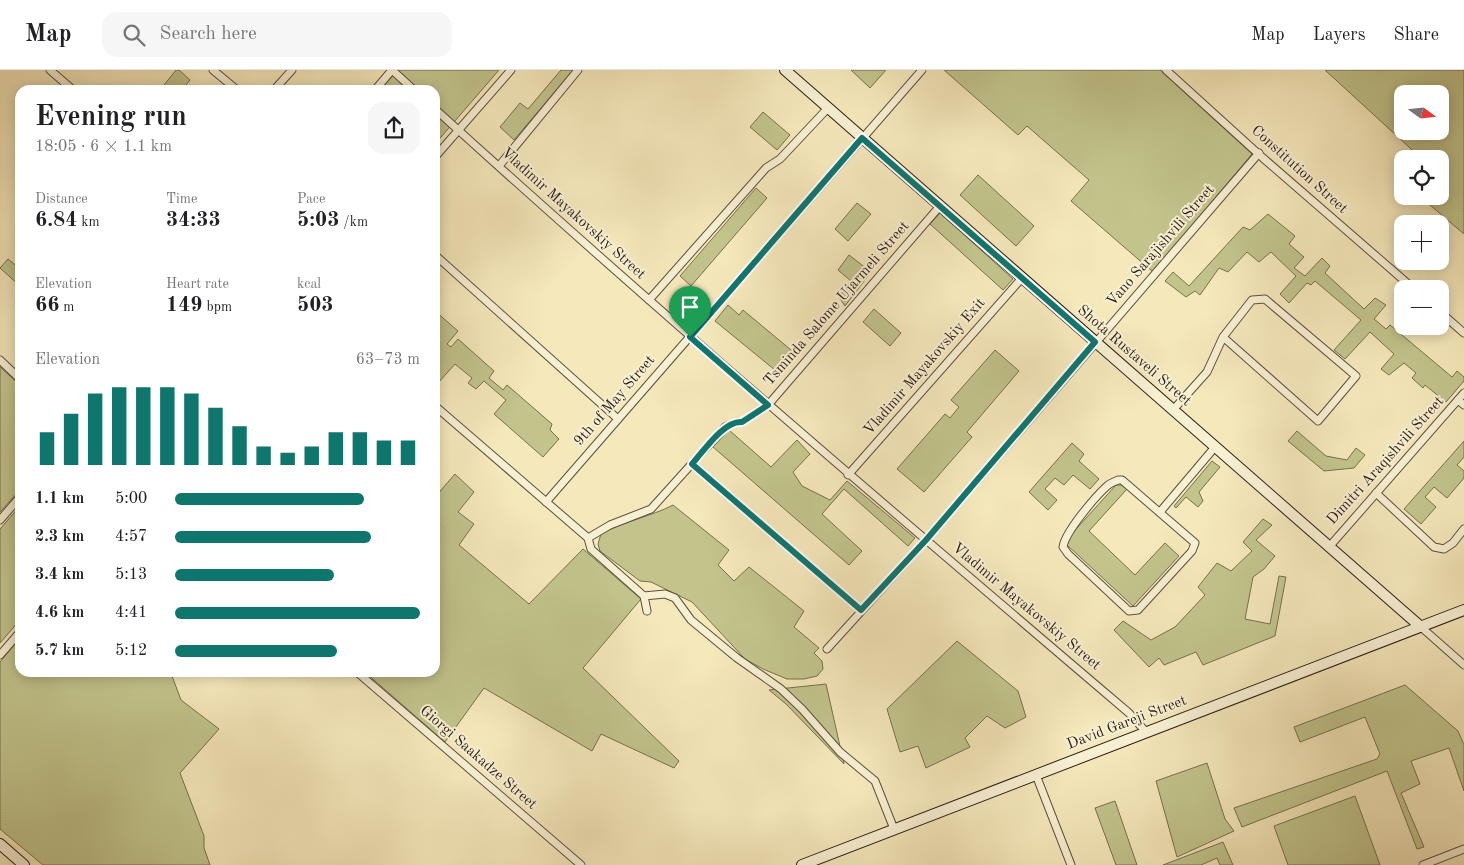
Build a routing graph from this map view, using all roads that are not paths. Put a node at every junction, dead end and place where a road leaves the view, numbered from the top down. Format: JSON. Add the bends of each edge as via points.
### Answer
{"nodes":[{"id":1,"x":50,"y":70,"type":"edge"},
{"id":2,"x":213,"y":70,"type":"edge"},
{"id":3,"x":292,"y":70,"type":"edge"},
{"id":4,"x":392,"y":70,"type":"edge"},
{"id":5,"x":511,"y":70,"type":"edge"},
{"id":6,"x":578,"y":70,"type":"edge"},
{"id":7,"x":785,"y":70,"type":"edge"},
{"id":8,"x":922,"y":70,"type":"edge"},
{"id":9,"x":1166,"y":70,"type":"edge"},
{"id":10,"x":67,"y":85,"type":"edge"},
{"id":11,"x":231,"y":85,"type":"edge"},
{"id":12,"x":278,"y":85,"type":"edge"},
{"id":13,"x":378,"y":85,"type":"edge"},
{"id":14,"x":408,"y":85,"type":"edge"},
{"id":15,"x":828,"y":108,"type":"junction"},
{"id":16,"x":440,"y":114,"type":"edge"},
{"id":17,"x":458,"y":130,"type":"junction"},
{"id":18,"x":862,"y":138,"type":"junction"},
{"id":19,"x":440,"y":151,"type":"edge"},
{"id":20,"x":1259,"y":153,"type":"junction"},
{"id":21,"x":499,"y":166,"type":"junction"},
{"id":22,"x":940,"y":206,"type":"junction"},
{"id":23,"x":440,"y":259,"type":"edge"},
{"id":24,"x":1022,"y":278,"type":"junction"},
{"id":25,"x":1404,"y":280,"type":"edge"},
{"id":26,"x":649,"y":300,"type":"junction"},
{"id":27,"x":1449,"y":320,"type":"edge"},
{"id":28,"x":1464,"y":333,"type":"edge"},
{"id":29,"x":690,"y":337,"type":"junction"},
{"id":30,"x":1223,"y":337,"type":"junction"},
{"id":31,"x":1095,"y":342,"type":"junction"},
{"id":32,"x":0,"y":360,"type":"edge"},
{"id":33,"x":15,"y":374,"type":"edge"},
{"id":34,"x":1464,"y":393,"type":"edge"},
{"id":35,"x":1461,"y":403,"type":"edge"},
{"id":36,"x":768,"y":405,"type":"junction"},
{"id":37,"x":440,"y":410,"type":"edge"},
{"id":38,"x":1173,"y":410,"type":"junction"},
{"id":39,"x":618,"y":419,"type":"junction"},
{"id":40,"x":1215,"y":447,"type":"junction"},
{"id":41,"x":692,"y":464,"type":"junction"},
{"id":42,"x":848,"y":475,"type":"junction"},
{"id":43,"x":1376,"y":493,"type":"junction"},
{"id":44,"x":546,"y":502,"type":"junction"},
{"id":45,"x":15,"y":503,"type":"edge"},
{"id":46,"x":1160,"y":512,"type":"junction"},
{"id":47,"x":0,"y":520,"type":"edge"},
{"id":48,"x":1464,"y":529,"type":"edge"},
{"id":49,"x":588,"y":538,"type":"junction"},
{"id":50,"x":926,"y":540,"type":"junction"},
{"id":51,"x":1328,"y":547,"type":"junction"},
{"id":52,"x":644,"y":596,"type":"junction"},
{"id":53,"x":861,"y":610,"type":"junction"},
{"id":54,"x":1464,"y":610,"type":"edge"},
{"id":55,"x":647,"y":611,"type":"dead end"},
{"id":56,"x":1421,"y":627,"type":"junction"},
{"id":57,"x":15,"y":638,"type":"edge"},
{"id":58,"x":827,"y":649,"type":"dead end"},
{"id":59,"x":0,"y":656,"type":"edge"},
{"id":60,"x":1464,"y":665,"type":"edge"},
{"id":61,"x":363,"y":677,"type":"edge"},
{"id":62,"x":1146,"y":732,"type":"junction"},
{"id":63,"x":1036,"y":775,"type":"junction"},
{"id":64,"x":894,"y":829,"type":"junction"},
{"id":65,"x":0,"y":844,"type":"edge"},
{"id":66,"x":1464,"y":849,"type":"edge"},
{"id":67,"x":24,"y":865,"type":"edge"},
{"id":68,"x":581,"y":865,"type":"edge"},
{"id":69,"x":802,"y":865,"type":"edge"},
{"id":70,"x":1071,"y":865,"type":"edge"},
{"id":71,"x":1423,"y":865,"type":"edge"}],
"edges":[{"from":1,"to":10,"type":"street"},
{"from":2,"to":11,"type":"street"},
{"from":3,"to":12,"type":"street"},
{"from":4,"to":13,"type":"street"},
{"from":4,"to":14,"type":"street"},
{"from":5,"to":17,"type":"street"},
{"from":6,"to":21,"type":"street"},
{"from":7,"to":15,"type":"street","name":"Shota Rustaveli Street"},
{"from":8,"to":18,"type":"street","name":"9th of May Street"},
{"from":9,"to":20,"type":"street","name":"Constitution Street"},
{"from":15,"to":18,"type":"street","name":"Shota Rustaveli Street"},
{"from":15,"to":26,"type":"street","via":[[780,159],[766,168]]},
{"from":16,"to":17,"type":"street","name":"Vladimir Mayakovskiy Street"},
{"from":17,"to":19,"type":"street"},
{"from":17,"to":21,"type":"street","name":"Vladimir Mayakovskiy Street"},
{"from":18,"to":22,"type":"street","name":"Shota Rustaveli Street"},
{"from":18,"to":29,"type":"street","name":"9th of May Street"},
{"from":20,"to":25,"type":"street","name":"Constitution Street"},
{"from":20,"to":31,"type":"street","name":"Vano Sarajishvili Street"},
{"from":21,"to":26,"type":"street","name":"Vladimir Mayakovskiy Street"},
{"from":22,"to":24,"type":"street","name":"Shota Rustaveli Street"},
{"from":22,"to":36,"type":"street","name":"Tsminda Salome Ujarmeli Street"},
{"from":23,"to":39,"type":"street"},
{"from":24,"to":31,"type":"street","name":"Shota Rustaveli Street"},
{"from":24,"to":42,"type":"street","name":"Vladimir Mayakovskiy Exit"},
{"from":26,"to":29,"type":"street","name":"Vladimir Mayakovskiy Street"},
{"from":27,"to":28,"type":"street"},
{"from":29,"to":36,"type":"street","name":"Vladimir Mayakovskiy Street"},
{"from":29,"to":39,"type":"street","name":"9th of May Street"},
{"from":30,"to":30,"type":"street","via":[[1252,300],[1265,299],[1356,376],[1318,421]]},
{"from":30,"to":38,"type":"street","via":[[1207,372]]},
{"from":31,"to":38,"type":"street","name":"Shota Rustaveli Street"},
{"from":31,"to":50,"type":"street","name":"Vano Sarajishvili Street"},
{"from":32,"to":33,"type":"street"},
{"from":34,"to":35,"type":"street","name":"Dimitri Araqishvili Street"},
{"from":35,"to":43,"type":"street","name":"Dimitri Araqishvili Street"},
{"from":36,"to":41,"type":"street","name":"Tsminda Salome Ujarmeli Street","via":[[742,422],[725,427]]},
{"from":36,"to":42,"type":"street","name":"Vladimir Mayakovskiy Street"},
{"from":37,"to":44,"type":"street"},
{"from":38,"to":40,"type":"street","name":"Shota Rustaveli Street"},
{"from":39,"to":44,"type":"street","name":"9th of May Street"},
{"from":40,"to":46,"type":"street"},
{"from":40,"to":51,"type":"street","name":"Shota Rustaveli Street"},
{"from":41,"to":49,"type":"street","name":"Tsminda Salome Ujarmeli Street","via":[[651,509],[610,525]]},
{"from":41,"to":53,"type":"street"},
{"from":42,"to":50,"type":"street","name":"Vladimir Mayakovskiy Street"},
{"from":43,"to":48,"type":"street","via":[[1434,547],[1444,549]]},
{"from":43,"to":51,"type":"street","name":"Dimitri Araqishvili Street"},
{"from":44,"to":49,"type":"street"},
{"from":45,"to":47,"type":"street"},
{"from":46,"to":46,"type":"street","via":[[1118,480],[1108,484],[1064,540],[1063,547],[1068,554],[1129,611],[1138,610],[1192,551],[1195,543]]},
{"from":49,"to":52,"type":"street","via":[[591,549]]},
{"from":50,"to":53,"type":"street","name":"Vano Sarajishvili Street"},
{"from":50,"to":62,"type":"street","name":"Vladimir Mayakovskiy Street","via":[[1129,713]]},
{"from":51,"to":56,"type":"street","name":"Shota Rustaveli Street"},
{"from":52,"to":55,"type":"street"},
{"from":52,"to":64,"type":"street","via":[[666,594],[675,598],[691,620],[802,709],[840,752],[875,781]]},
{"from":53,"to":58,"type":"street","name":"Vano Sarajishvili Street"},
{"from":54,"to":56,"type":"street","name":"David Gareji Street"},
{"from":56,"to":60,"type":"street","name":"Shota Rustaveli Street"},
{"from":56,"to":62,"type":"street","name":"David Gareji Street"},
{"from":57,"to":59,"type":"street"},
{"from":61,"to":68,"type":"street","name":"Giorgi Saakadze Street"},
{"from":62,"to":63,"type":"street","name":"David Gareji Street"},
{"from":63,"to":64,"type":"street","name":"David Gareji Street"},
{"from":63,"to":70,"type":"street"},
{"from":64,"to":69,"type":"street","name":"David Gareji Street"},
{"from":65,"to":67,"type":"street"},
{"from":66,"to":71,"type":"street"}]}
